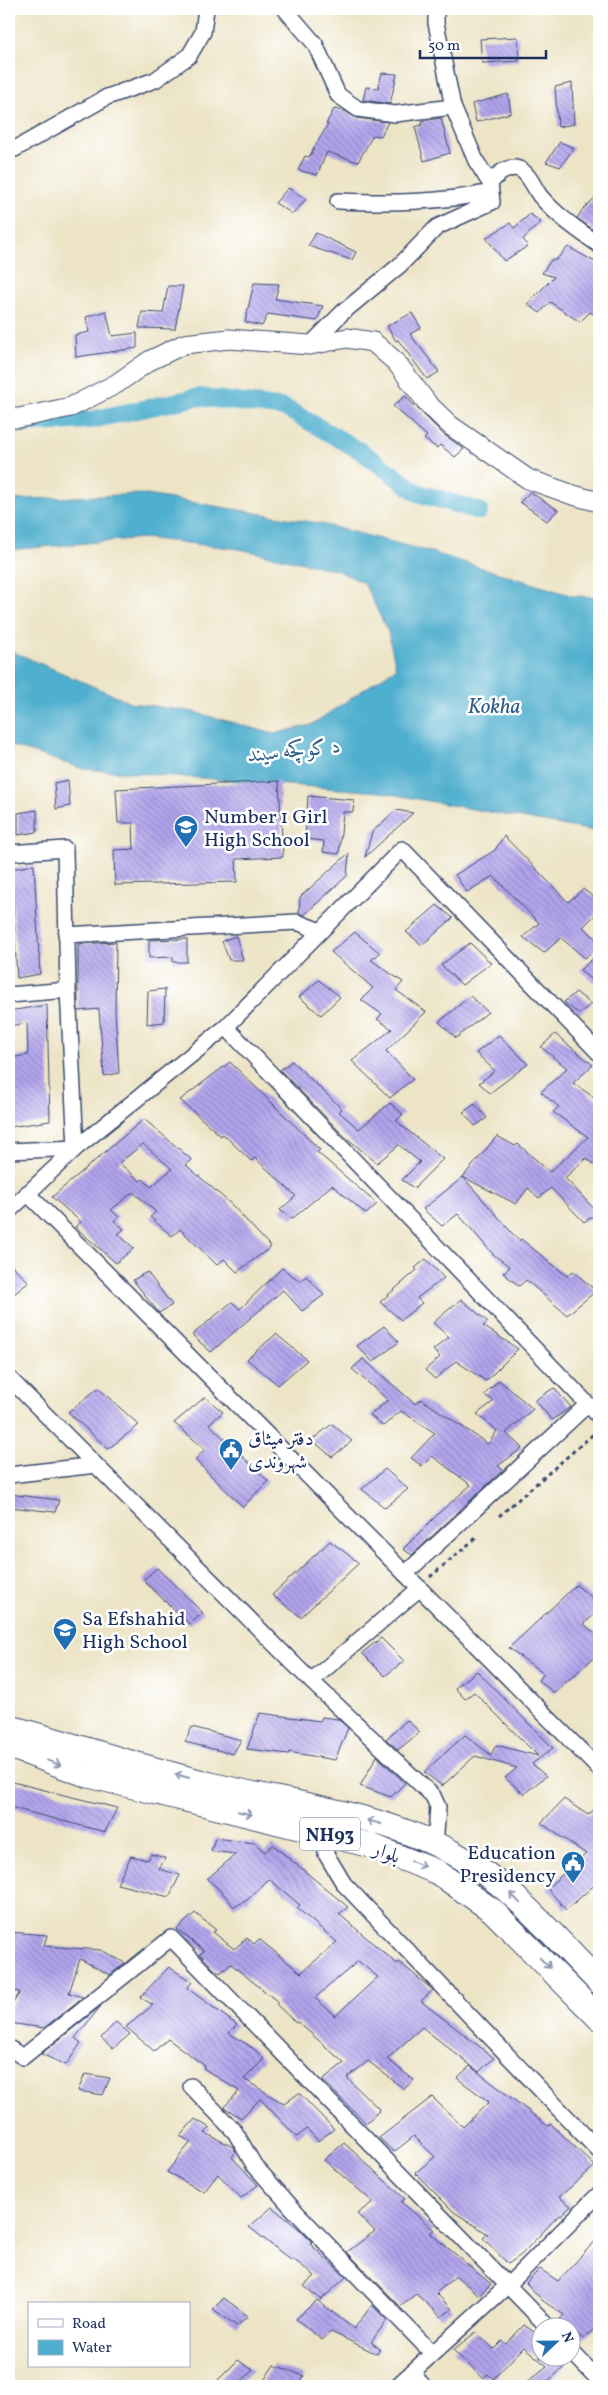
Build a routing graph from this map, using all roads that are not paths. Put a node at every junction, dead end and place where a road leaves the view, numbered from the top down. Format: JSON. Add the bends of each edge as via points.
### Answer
{"nodes":[{"id":1,"x":206,"y":9,"type":"edge"},
{"id":2,"x":284,"y":9,"type":"edge"},
{"id":3,"x":436,"y":9,"type":"edge"},
{"id":4,"x":453,"y":107,"type":"junction"},
{"id":5,"x":9,"y":149,"type":"edge"},
{"id":6,"x":490,"y":187,"type":"junction"},
{"id":7,"x":338,"y":201,"type":"dead end"},
{"id":8,"x":599,"y":245,"type":"edge"},
{"id":9,"x":310,"y":345,"type":"junction"},
{"id":10,"x":9,"y":418,"type":"edge"},
{"id":11,"x":599,"y":502,"type":"edge"},
{"id":12,"x":9,"y":853,"type":"edge"},
{"id":13,"x":320,"y":931,"type":"junction"},
{"id":14,"x":66,"y":935,"type":"junction"},
{"id":15,"x":68,"y":990,"type":"junction"},
{"id":16,"x":9,"y":995,"type":"edge"},
{"id":17,"x":226,"y":1028,"type":"junction"},
{"id":18,"x":599,"y":1053,"type":"edge"},
{"id":19,"x":76,"y":1148,"type":"junction"},
{"id":20,"x":9,"y":1151,"type":"edge"},
{"id":21,"x":27,"y":1192,"type":"junction"},
{"id":22,"x":9,"y":1211,"type":"edge"},
{"id":23,"x":9,"y":1378,"type":"edge"},
{"id":24,"x":588,"y":1404,"type":"junction"},
{"id":25,"x":599,"y":1416,"type":"edge"},
{"id":26,"x":96,"y":1465,"type":"junction"},
{"id":27,"x":9,"y":1475,"type":"edge"},
{"id":28,"x":405,"y":1574,"type":"junction"},
{"id":29,"x":418,"y":1587,"type":"junction"},
{"id":30,"x":311,"y":1681,"type":"junction"},
{"id":31,"x":9,"y":1727,"type":"edge"},
{"id":32,"x":9,"y":1746,"type":"edge"},
{"id":33,"x":599,"y":1770,"type":"edge"},
{"id":34,"x":209,"y":1794,"type":"junction"},
{"id":35,"x":324,"y":1833,"type":"junction"},
{"id":36,"x":435,"y":1845,"type":"junction"},
{"id":37,"x":599,"y":1982,"type":"edge"},
{"id":38,"x":599,"y":2018,"type":"edge"},
{"id":39,"x":9,"y":2048,"type":"edge"},
{"id":40,"x":191,"y":2086,"type":"dead end"},
{"id":41,"x":599,"y":2151,"type":"edge"},
{"id":42,"x":599,"y":2194,"type":"edge"},
{"id":43,"x":508,"y":2284,"type":"junction"},
{"id":44,"x":540,"y":2318,"type":"edge"},
{"id":45,"x":432,"y":2353,"type":"junction"},
{"id":46,"x":580,"y":2360,"type":"edge"},
{"id":47,"x":412,"y":2372,"type":"junction"},
{"id":48,"x":599,"y":2380,"type":"edge"},
{"id":49,"x":397,"y":2386,"type":"edge"},
{"id":50,"x":423,"y":2386,"type":"edge"}],
"edges":[{"from":1,"to":5,"type":"street","via":[[203,32],[189,56],[155,80],[107,97],[15,149]]},
{"from":2,"to":4,"type":"street","via":[[315,44],[338,95],[358,108],[395,114]]},
{"from":3,"to":4,"type":"street"},
{"from":4,"to":6,"type":"street"},
{"from":6,"to":7,"type":"street","via":[[458,199],[404,204]]},
{"from":6,"to":8,"type":"street","via":[[498,174],[512,168],[520,169],[528,175],[540,196],[569,224]]},
{"from":6,"to":9,"type":"street","via":[[492,202],[437,227],[400,265],[342,313]]},
{"from":9,"to":10,"type":"street","via":[[229,339],[184,344],[70,407]]},
{"from":9,"to":11,"type":"street","via":[[347,338],[372,342],[396,362],[428,404],[451,426],[528,479]]},
{"from":12,"to":14,"type":"street","via":[[65,849]]},
{"from":13,"to":14,"type":"street","via":[[297,922]]},
{"from":13,"to":17,"type":"street"},
{"from":13,"to":18,"type":"street","via":[[402,849]]},
{"from":14,"to":15,"type":"street"},
{"from":15,"to":16,"type":"street"},
{"from":15,"to":19,"type":"street"},
{"from":17,"to":19,"type":"street"},
{"from":17,"to":24,"type":"street"},
{"from":19,"to":20,"type":"street"},
{"from":19,"to":21,"type":"street"},
{"from":21,"to":22,"type":"street"},
{"from":21,"to":28,"type":"street"},
{"from":23,"to":26,"type":"street"},
{"from":24,"to":25,"type":"street"},
{"from":24,"to":28,"type":"street"},
{"from":26,"to":27,"type":"street"},
{"from":26,"to":30,"type":"street"},
{"from":28,"to":29,"type":"street"},
{"from":29,"to":30,"type":"street"},
{"from":29,"to":33,"type":"street"},
{"from":30,"to":36,"type":"street","via":[[433,1796],[438,1807]]},
{"from":34,"to":31,"type":"main road","name":"بلوار","number":"NH93","one_way":true},
{"from":32,"to":34,"type":"main road","name":"بلوار","number":"NH93","one_way":true,"via":[[87,1775]]},
{"from":34,"to":35,"type":"main road","name":"بلوار","number":"NH93","one_way":true},
{"from":36,"to":34,"type":"main road","name":"بلوار","number":"NH93","one_way":true,"via":[[391,1827],[329,1810]]},
{"from":35,"to":38,"type":"main road","name":"بلوار","number":"NH93","one_way":true,"via":[[369,1845],[437,1872],[493,1910]]},
{"from":35,"to":41,"type":"street","via":[[326,1854],[344,1884]]},
{"from":37,"to":36,"type":"main road","name":"بلوار","number":"NH93","one_way":true,"via":[[499,1882],[462,1857]]},
{"from":39,"to":43,"type":"street","via":[[24,2057],[171,1938]]},
{"from":40,"to":45,"type":"street","via":[[235,2132],[254,2165],[295,2211]]},
{"from":42,"to":43,"type":"street"},
{"from":43,"to":44,"type":"street"},
{"from":43,"to":45,"type":"street"},
{"from":45,"to":47,"type":"street"},
{"from":46,"to":48,"type":"street"},
{"from":47,"to":49,"type":"street"},
{"from":47,"to":50,"type":"street"}]}
